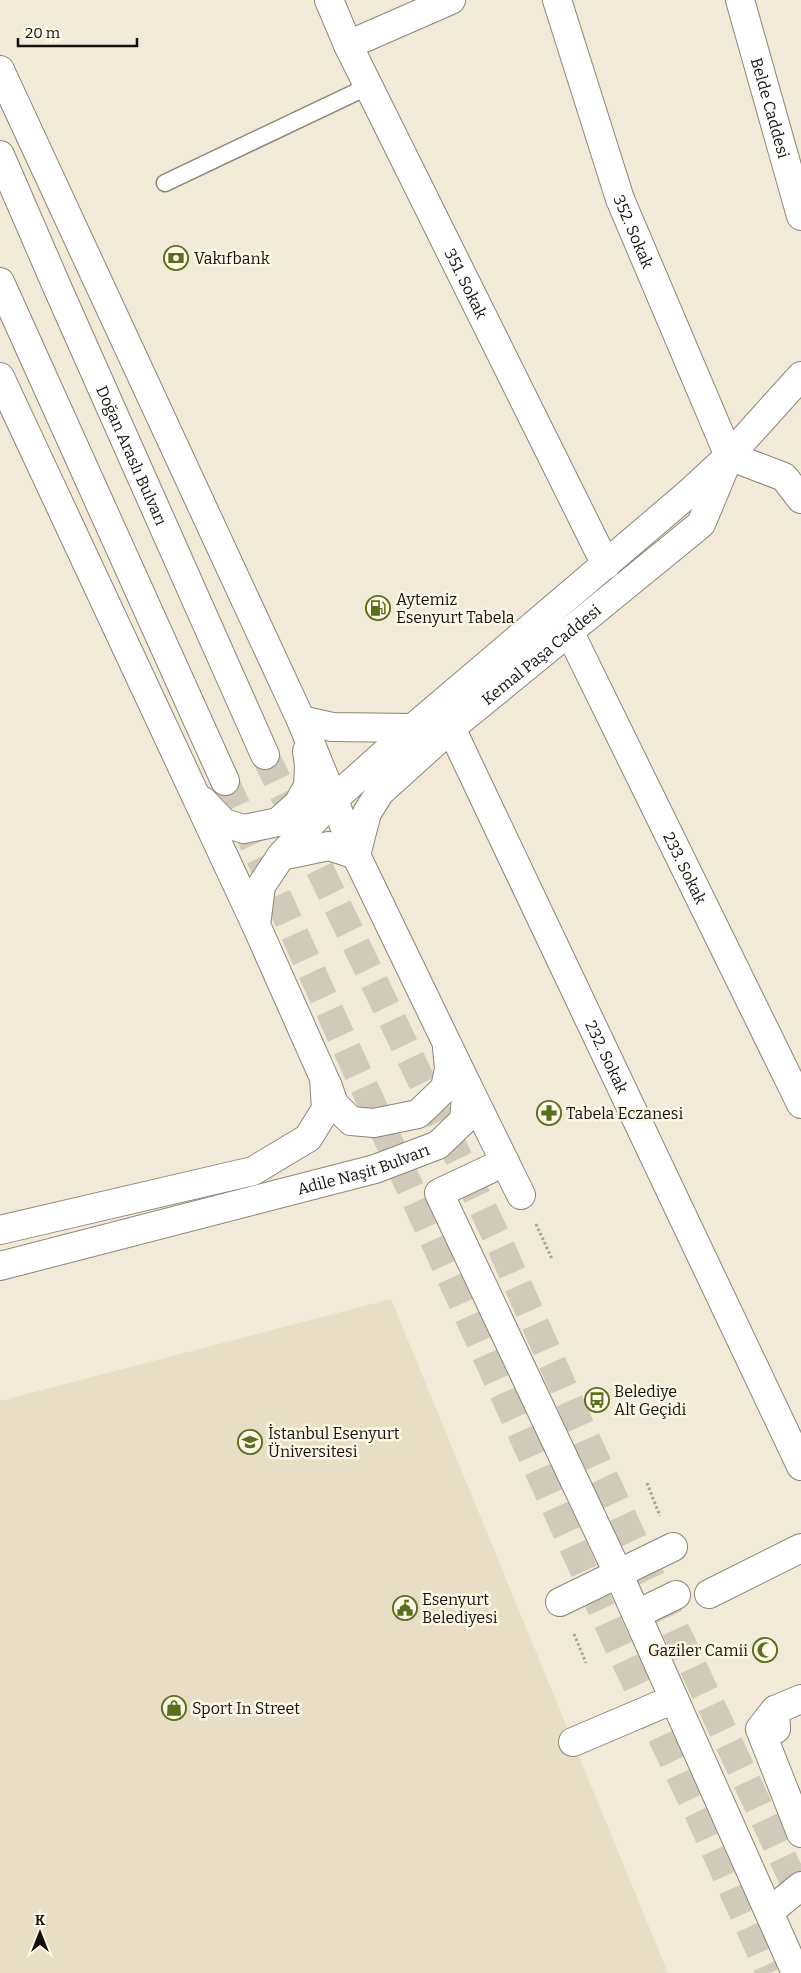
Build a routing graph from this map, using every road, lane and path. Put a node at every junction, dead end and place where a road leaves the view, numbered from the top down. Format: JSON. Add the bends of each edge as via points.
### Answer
{"nodes":[{"id":1,"x":329,"y":0,"type":"edge"},
{"id":2,"x":450,"y":0,"type":"edge"},
{"id":3,"x":557,"y":0,"type":"edge"},
{"id":4,"x":740,"y":0,"type":"edge"},
{"id":5,"x":348,"y":45,"type":"junction"},
{"id":6,"x":0,"y":70,"type":"edge"},
{"id":7,"x":369,"y":86,"type":"junction"},
{"id":8,"x":0,"y":154,"type":"edge"},
{"id":9,"x":165,"y":182,"type":"dead end"},
{"id":10,"x":801,"y":216,"type":"edge"},
{"id":11,"x":0,"y":282,"type":"edge"},
{"id":12,"x":801,"y":376,"type":"edge"},
{"id":13,"x":0,"y":377,"type":"edge"},
{"id":14,"x":729,"y":456,"type":"junction"},
{"id":15,"x":801,"y":499,"type":"edge"},
{"id":16,"x":606,"y":565,"type":"junction"},
{"id":17,"x":569,"y":631,"type":"junction"},
{"id":18,"x":301,"y":720,"type":"junction"},
{"id":19,"x":413,"y":728,"type":"junction"},
{"id":20,"x":451,"y":728,"type":"junction"},
{"id":21,"x":264,"y":754,"type":"tunnel mouth"},
{"id":22,"x":224,"y":781,"type":"tunnel mouth"},
{"id":23,"x":195,"y":793,"type":"junction"},
{"id":24,"x":334,"y":799,"type":"junction"},
{"id":25,"x":281,"y":856,"type":"junction"},
{"id":26,"x":356,"y":856,"type":"junction"},
{"id":27,"x":256,"y":925,"type":"junction"},
{"id":28,"x":446,"y":1041,"type":"junction"},
{"id":29,"x":324,"y":1078,"type":"junction"},
{"id":30,"x":467,"y":1085,"type":"junction"},
{"id":31,"x":801,"y":1104,"type":"edge"},
{"id":32,"x":505,"y":1162,"type":"junction"},
{"id":33,"x":521,"y":1194,"type":"dead end"},
{"id":34,"x":0,"y":1230,"type":"edge"},
{"id":35,"x":0,"y":1266,"type":"edge"},
{"id":36,"x":801,"y":1466,"type":"edge"},
{"id":37,"x":673,"y":1547,"type":"dead end"},
{"id":38,"x":801,"y":1548,"type":"edge"},
{"id":39,"x":618,"y":1573,"type":"junction"},
{"id":40,"x":709,"y":1594,"type":"dead end"},
{"id":41,"x":676,"y":1595,"type":"dead end"},
{"id":42,"x":560,"y":1602,"type":"dead end"},
{"id":43,"x":637,"y":1614,"type":"junction"},
{"id":44,"x":674,"y":1698,"type":"junction"},
{"id":45,"x":801,"y":1699,"type":"edge"},
{"id":46,"x":775,"y":1710,"type":"junction"},
{"id":47,"x":573,"y":1742,"type":"dead end"},
{"id":48,"x":801,"y":1790,"type":"edge"},
{"id":49,"x":801,"y":1833,"type":"edge"},
{"id":50,"x":801,"y":1886,"type":"edge"},
{"id":51,"x":801,"y":1911,"type":"edge"},
{"id":52,"x":769,"y":1912,"type":"junction"},
{"id":53,"x":796,"y":1973,"type":"edge"}],
"edges":[{"from":1,"to":5,"type":"main road","name":"351. Sokak"},
{"from":2,"to":5,"type":"main road"},
{"from":3,"to":14,"type":"main road","name":"352. Sokak","via":[[620,199]]},
{"from":4,"to":10,"type":"main road","name":"Belde Caddesi"},
{"from":5,"to":7,"type":"main road","name":"351. Sokak"},
{"from":6,"to":18,"type":"main road"},
{"from":7,"to":9,"type":"lane"},
{"from":7,"to":16,"type":"main road","name":"351. Sokak"},
{"from":8,"to":21,"type":"main road","name":"Doğan Araslı Bulvarı"},
{"from":11,"to":22,"type":"main road"},
{"from":12,"to":14,"type":"main road","name":"Kemal Paşa Caddesi"},
{"from":13,"to":23,"type":"main road"},
{"from":14,"to":15,"type":"main road","via":[[784,477]]},
{"from":14,"to":16,"type":"main road","name":"Kemal Paşa Caddesi"},
{"from":14,"to":17,"type":"main road","name":"Kemal Paşa Caddesi","via":[[701,524]]},
{"from":16,"to":19,"type":"main road","name":"Kemal Paşa Caddesi"},
{"from":17,"to":20,"type":"main road","name":"Kemal Paşa Caddesi"},
{"from":17,"to":31,"type":"main road","name":"233. Sokak"},
{"from":18,"to":19,"type":"main road","via":[[332,728]]},
{"from":18,"to":23,"type":"main road","via":[[310,765],[308,786],[298,804],[278,822],[244,829],[224,823]]},
{"from":18,"to":24,"type":"main road"},
{"from":19,"to":24,"type":"main road","name":"Kemal Paşa Caddesi"},
{"from":20,"to":26,"type":"main road","name":"Kemal Paşa Caddesi","via":[[380,792],[368,813]]},
{"from":20,"to":36,"type":"main road","name":"232. Sokak"},
{"from":23,"to":27,"type":"main road"},
{"from":24,"to":25,"type":"main road","name":"Kemal Paşa Caddesi"},
{"from":24,"to":26,"type":"main road"},
{"from":25,"to":26,"type":"main road","via":[[330,846]]},
{"from":25,"to":27,"type":"main road","name":"Kemal Paşa Caddesi","via":[[260,886]]},
{"from":26,"to":28,"type":"main road"},
{"from":27,"to":29,"type":"main road"},
{"from":28,"to":29,"type":"main road","via":[[449,1068],[445,1088],[418,1114],[374,1123],[352,1121],[334,1104]]},
{"from":28,"to":30,"type":"main road"},
{"from":29,"to":34,"type":"main road","via":[[326,1109],[308,1138],[253,1171]]},
{"from":30,"to":32,"type":"main road"},
{"from":30,"to":35,"type":"main road","name":"Adile Naşit Bulvarı","via":[[464,1120],[438,1145],[376,1169]]},
{"from":32,"to":33,"type":"main road"},
{"from":32,"to":39,"type":"main road","via":[[439,1192]]},
{"from":37,"to":39,"type":"main road"},
{"from":38,"to":40,"type":"main road"},
{"from":39,"to":42,"type":"main road"},
{"from":39,"to":43,"type":"main road"},
{"from":41,"to":43,"type":"main road"},
{"from":43,"to":44,"type":"main road"},
{"from":44,"to":47,"type":"main road"},
{"from":44,"to":52,"type":"main road"},
{"from":45,"to":46,"type":"main road"},
{"from":46,"to":48,"type":"main road","via":[[777,1736]]},
{"from":46,"to":49,"type":"main road","via":[[760,1729]]},
{"from":50,"to":52,"type":"main road"},
{"from":51,"to":52,"type":"main road"},
{"from":52,"to":53,"type":"main road"}]}
